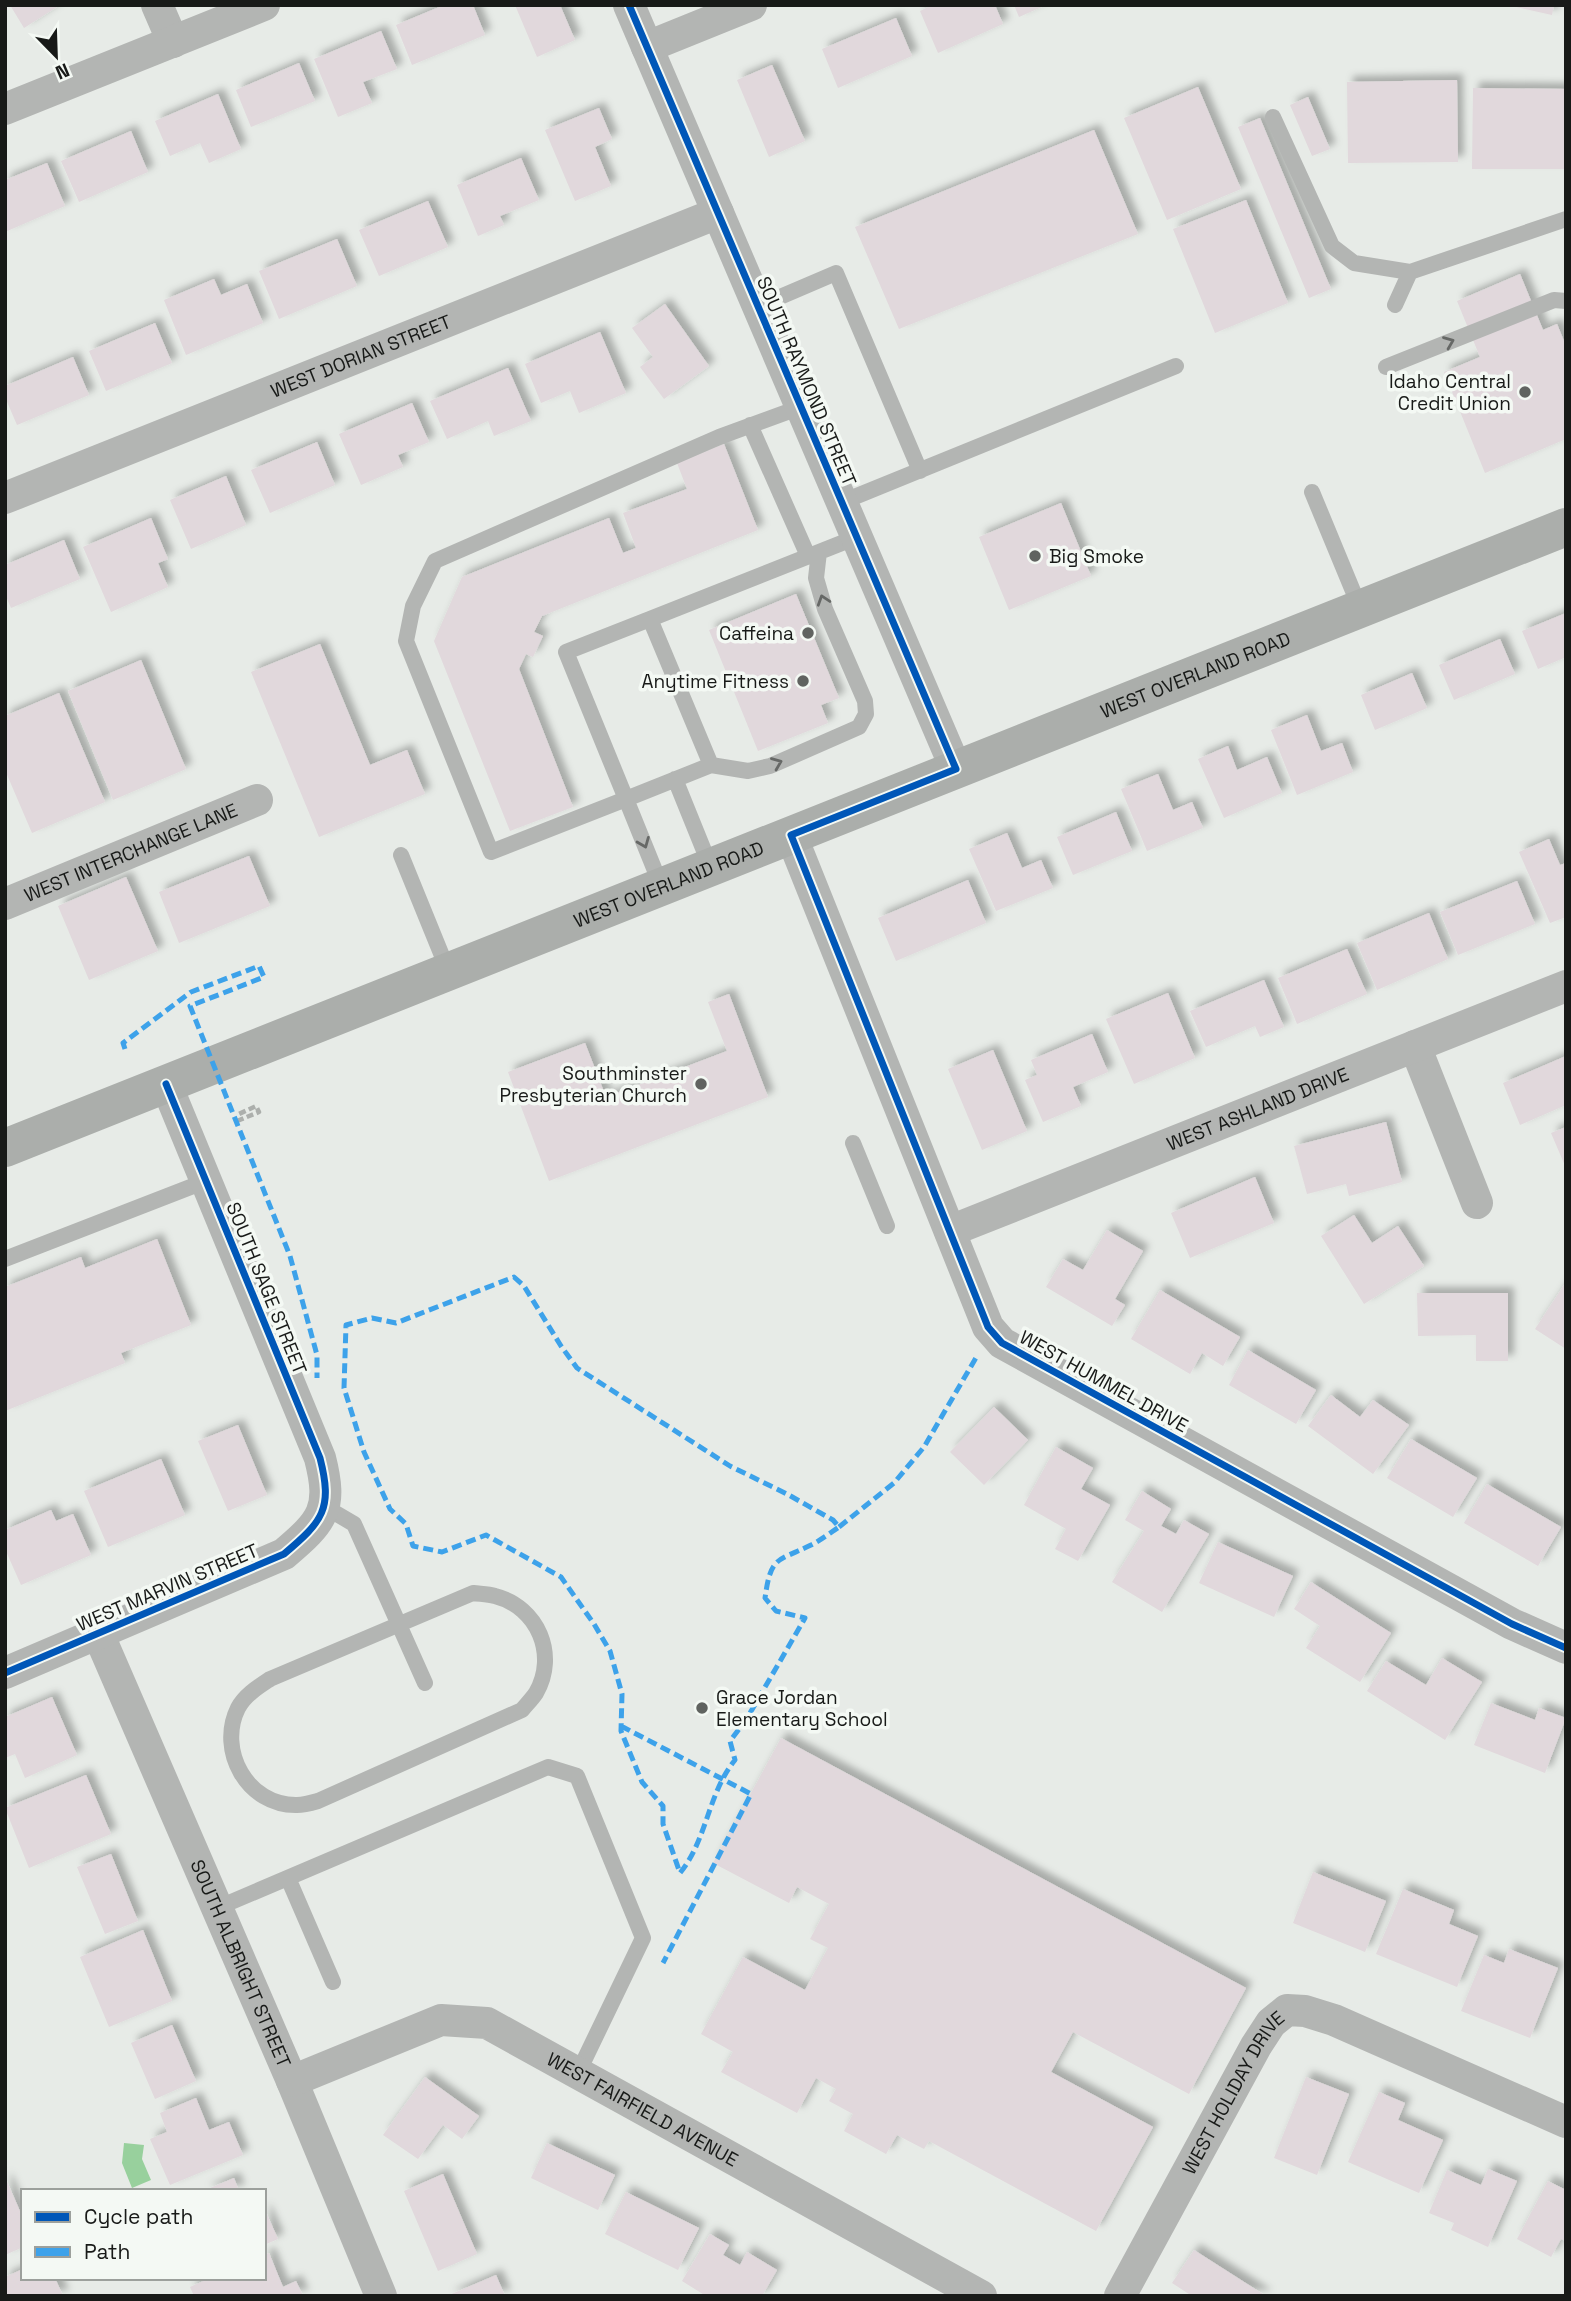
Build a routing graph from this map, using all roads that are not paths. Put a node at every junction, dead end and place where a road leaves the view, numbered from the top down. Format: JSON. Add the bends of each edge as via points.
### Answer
{"nodes":[{"id":1,"x":157,"y":5,"type":"edge"},
{"id":2,"x":264,"y":5,"type":"edge"},
{"id":3,"x":629,"y":5,"type":"edge"},
{"id":4,"x":751,"y":5,"type":"edge"},
{"id":5,"x":173,"y":42,"type":"junction"},
{"id":6,"x":647,"y":47,"type":"junction"},
{"id":7,"x":5,"y":109,"type":"edge"},
{"id":8,"x":1273,"y":117,"type":"dead end"},
{"id":9,"x":718,"y":214,"type":"junction"},
{"id":10,"x":1566,"y":219,"type":"edge"},
{"id":11,"x":1410,"y":272,"type":"junction"},
{"id":12,"x":1566,"y":301,"type":"edge"},
{"id":13,"x":1395,"y":305,"type":"dead end"},
{"id":14,"x":759,"y":306,"type":"junction"},
{"id":15,"x":1176,"y":366,"type":"dead end"},
{"id":16,"x":1386,"y":367,"type":"dead end"},
{"id":17,"x":801,"y":407,"type":"junction"},
{"id":18,"x":750,"y":425,"type":"junction"},
{"id":19,"x":920,"y":471,"type":"junction"},
{"id":20,"x":1312,"y":492,"type":"dead end"},
{"id":21,"x":5,"y":498,"type":"edge"},
{"id":22,"x":842,"y":502,"type":"junction"},
{"id":23,"x":1566,"y":527,"type":"edge"},
{"id":24,"x":857,"y":537,"type":"junction"},
{"id":25,"x":814,"y":554,"type":"junction"},
{"id":26,"x":1360,"y":608,"type":"junction"},
{"id":27,"x":650,"y":619,"type":"junction"},
{"id":28,"x":711,"y":765,"type":"junction"},
{"id":29,"x":956,"y":769,"type":"junction"},
{"id":30,"x":675,"y":779,"type":"junction"},
{"id":31,"x":626,"y":799,"type":"junction"},
{"id":32,"x":257,"y":800,"type":"dead end"},
{"id":33,"x":791,"y":835,"type":"junction"},
{"id":34,"x":401,"y":855,"type":"dead end"},
{"id":35,"x":711,"y":868,"type":"junction"},
{"id":36,"x":662,"y":888,"type":"junction"},
{"id":37,"x":5,"y":904,"type":"edge"},
{"id":38,"x":449,"y":973,"type":"junction"},
{"id":39,"x":1566,"y":986,"type":"edge"},
{"id":40,"x":1415,"y":1046,"type":"junction"},
{"id":41,"x":166,"y":1084,"type":"junction"},
{"id":42,"x":853,"y":1143,"type":"dead end"},
{"id":43,"x":5,"y":1148,"type":"edge"},
{"id":44,"x":206,"y":1181,"type":"junction"},
{"id":45,"x":1477,"y":1203,"type":"dead end"},
{"id":46,"x":887,"y":1226,"type":"dead end"},
{"id":47,"x":950,"y":1231,"type":"junction"},
{"id":48,"x":5,"y":1259,"type":"edge"},
{"id":49,"x":325,"y":1507,"type":"junction"},
{"id":50,"x":400,"y":1624,"type":"junction"},
{"id":51,"x":98,"y":1633,"type":"junction"},
{"id":52,"x":1566,"y":1647,"type":"edge"},
{"id":53,"x":5,"y":1673,"type":"edge"},
{"id":54,"x":425,"y":1684,"type":"dead end"},
{"id":55,"x":288,"y":1878,"type":"junction"},
{"id":56,"x":217,"y":1908,"type":"junction"},
{"id":57,"x":333,"y":1982,"type":"dead end"},
{"id":58,"x":578,"y":2073,"type":"junction"},
{"id":59,"x":292,"y":2081,"type":"junction"},
{"id":60,"x":1566,"y":2122,"type":"edge"},
{"id":61,"x":381,"y":2296,"type":"edge"},
{"id":62,"x":981,"y":2296,"type":"edge"},
{"id":63,"x":1120,"y":2296,"type":"edge"}],
"edges":[{"from":1,"to":5,"type":"street"},
{"from":2,"to":5,"type":"street"},
{"from":3,"to":6,"type":"street","name":"SOUTH RAYMOND STREET"},
{"from":4,"to":6,"type":"street"},
{"from":5,"to":7,"type":"street"},
{"from":6,"to":9,"type":"street","name":"SOUTH RAYMOND STREET"},
{"from":8,"to":11,"type":"lane","via":[[1332,246],[1354,263]]},
{"from":9,"to":14,"type":"street","name":"SOUTH RAYMOND STREET"},
{"from":9,"to":21,"type":"street","name":"WEST DORIAN STREET"},
{"from":10,"to":11,"type":"lane"},
{"from":11,"to":13,"type":"lane"},
{"from":16,"to":12,"type":"lane","one_way":true,"via":[[1554,300]]},
{"from":14,"to":17,"type":"street","name":"SOUTH RAYMOND STREET"},
{"from":14,"to":19,"type":"lane","via":[[836,273]]},
{"from":15,"to":19,"type":"lane"},
{"from":17,"to":18,"type":"lane"},
{"from":17,"to":22,"type":"street","name":"SOUTH RAYMOND STREET"},
{"from":18,"to":25,"type":"lane"},
{"from":18,"to":31,"type":"lane","via":[[435,561],[413,606],[406,641],[491,852]]},
{"from":19,"to":22,"type":"lane"},
{"from":20,"to":26,"type":"lane"},
{"from":22,"to":24,"type":"street","name":"SOUTH RAYMOND STREET"},
{"from":23,"to":26,"type":"main road","name":"WEST OVERLAND ROAD"},
{"from":24,"to":25,"type":"lane"},
{"from":24,"to":29,"type":"street","name":"SOUTH RAYMOND STREET"},
{"from":25,"to":27,"type":"lane"},
{"from":28,"to":25,"type":"lane","one_way":true,"via":[[748,771],[770,766],[859,727],[866,715],[865,701],[825,608]]},
{"from":26,"to":29,"type":"main road","name":"WEST OVERLAND ROAD"},
{"from":27,"to":28,"type":"lane"},
{"from":27,"to":31,"type":"lane","via":[[566,652]]},
{"from":28,"to":30,"type":"lane"},
{"from":29,"to":33,"type":"main road","name":"WEST OVERLAND ROAD"},
{"from":30,"to":31,"type":"lane"},
{"from":30,"to":35,"type":"lane"},
{"from":31,"to":36,"type":"lane","one_way":true},
{"from":32,"to":37,"type":"street","name":"WEST INTERCHANGE LANE"},
{"from":33,"to":35,"type":"main road","name":"WEST OVERLAND ROAD"},
{"from":33,"to":47,"type":"street","name":"WEST HUMMEL DRIVE"},
{"from":34,"to":38,"type":"lane"},
{"from":35,"to":36,"type":"main road","name":"WEST OVERLAND ROAD"},
{"from":36,"to":38,"type":"main road","name":"WEST OVERLAND ROAD"},
{"from":38,"to":41,"type":"main road","name":"WEST OVERLAND ROAD"},
{"from":39,"to":40,"type":"street","name":"WEST ASHLAND DRIVE"},
{"from":40,"to":45,"type":"street"},
{"from":40,"to":47,"type":"street","name":"WEST ASHLAND DRIVE"},
{"from":41,"to":43,"type":"main road","name":"WEST OVERLAND ROAD"},
{"from":41,"to":44,"type":"street","name":"SOUTH SAGE STREET"},
{"from":42,"to":46,"type":"lane"},
{"from":44,"to":48,"type":"lane"},
{"from":44,"to":49,"type":"street","name":"SOUTH SAGE STREET","via":[[320,1458],[326,1482]]},
{"from":47,"to":52,"type":"street","name":"WEST HUMMEL DRIVE","via":[[988,1327],[1002,1343],[1512,1624]]},
{"from":49,"to":50,"type":"lane","via":[[354,1524]]},
{"from":49,"to":51,"type":"street","name":"WEST MARVIN STREET","via":[[310,1532],[284,1554]]},
{"from":50,"to":50,"type":"lane","via":[[252,1690],[231,1728],[231,1751],[239,1772],[254,1790],[273,1801],[296,1805],[318,1801],[522,1710],[544,1675],[546,1654],[530,1616],[494,1595],[473,1593]]},
{"from":50,"to":54,"type":"lane"},
{"from":51,"to":53,"type":"street","name":"WEST MARVIN STREET"},
{"from":51,"to":56,"type":"street","name":"SOUTH ALBRIGHT STREET"},
{"from":55,"to":56,"type":"lane"},
{"from":55,"to":57,"type":"lane"},
{"from":55,"to":58,"type":"lane","via":[[548,1767],[577,1776],[643,1938]]},
{"from":56,"to":59,"type":"street","name":"SOUTH ALBRIGHT STREET"},
{"from":58,"to":59,"type":"street","name":"WEST FAIRFIELD AVENUE","via":[[487,2023],[441,2020]]},
{"from":58,"to":62,"type":"street","name":"WEST FAIRFIELD AVENUE"},
{"from":59,"to":61,"type":"street","name":"SOUTH ALBRIGHT STREET"},
{"from":60,"to":63,"type":"street","name":"WEST HOLIDAY DRIVE","via":[[1334,2020],[1287,2010],[1271,2023],[1256,2046]]}]}
